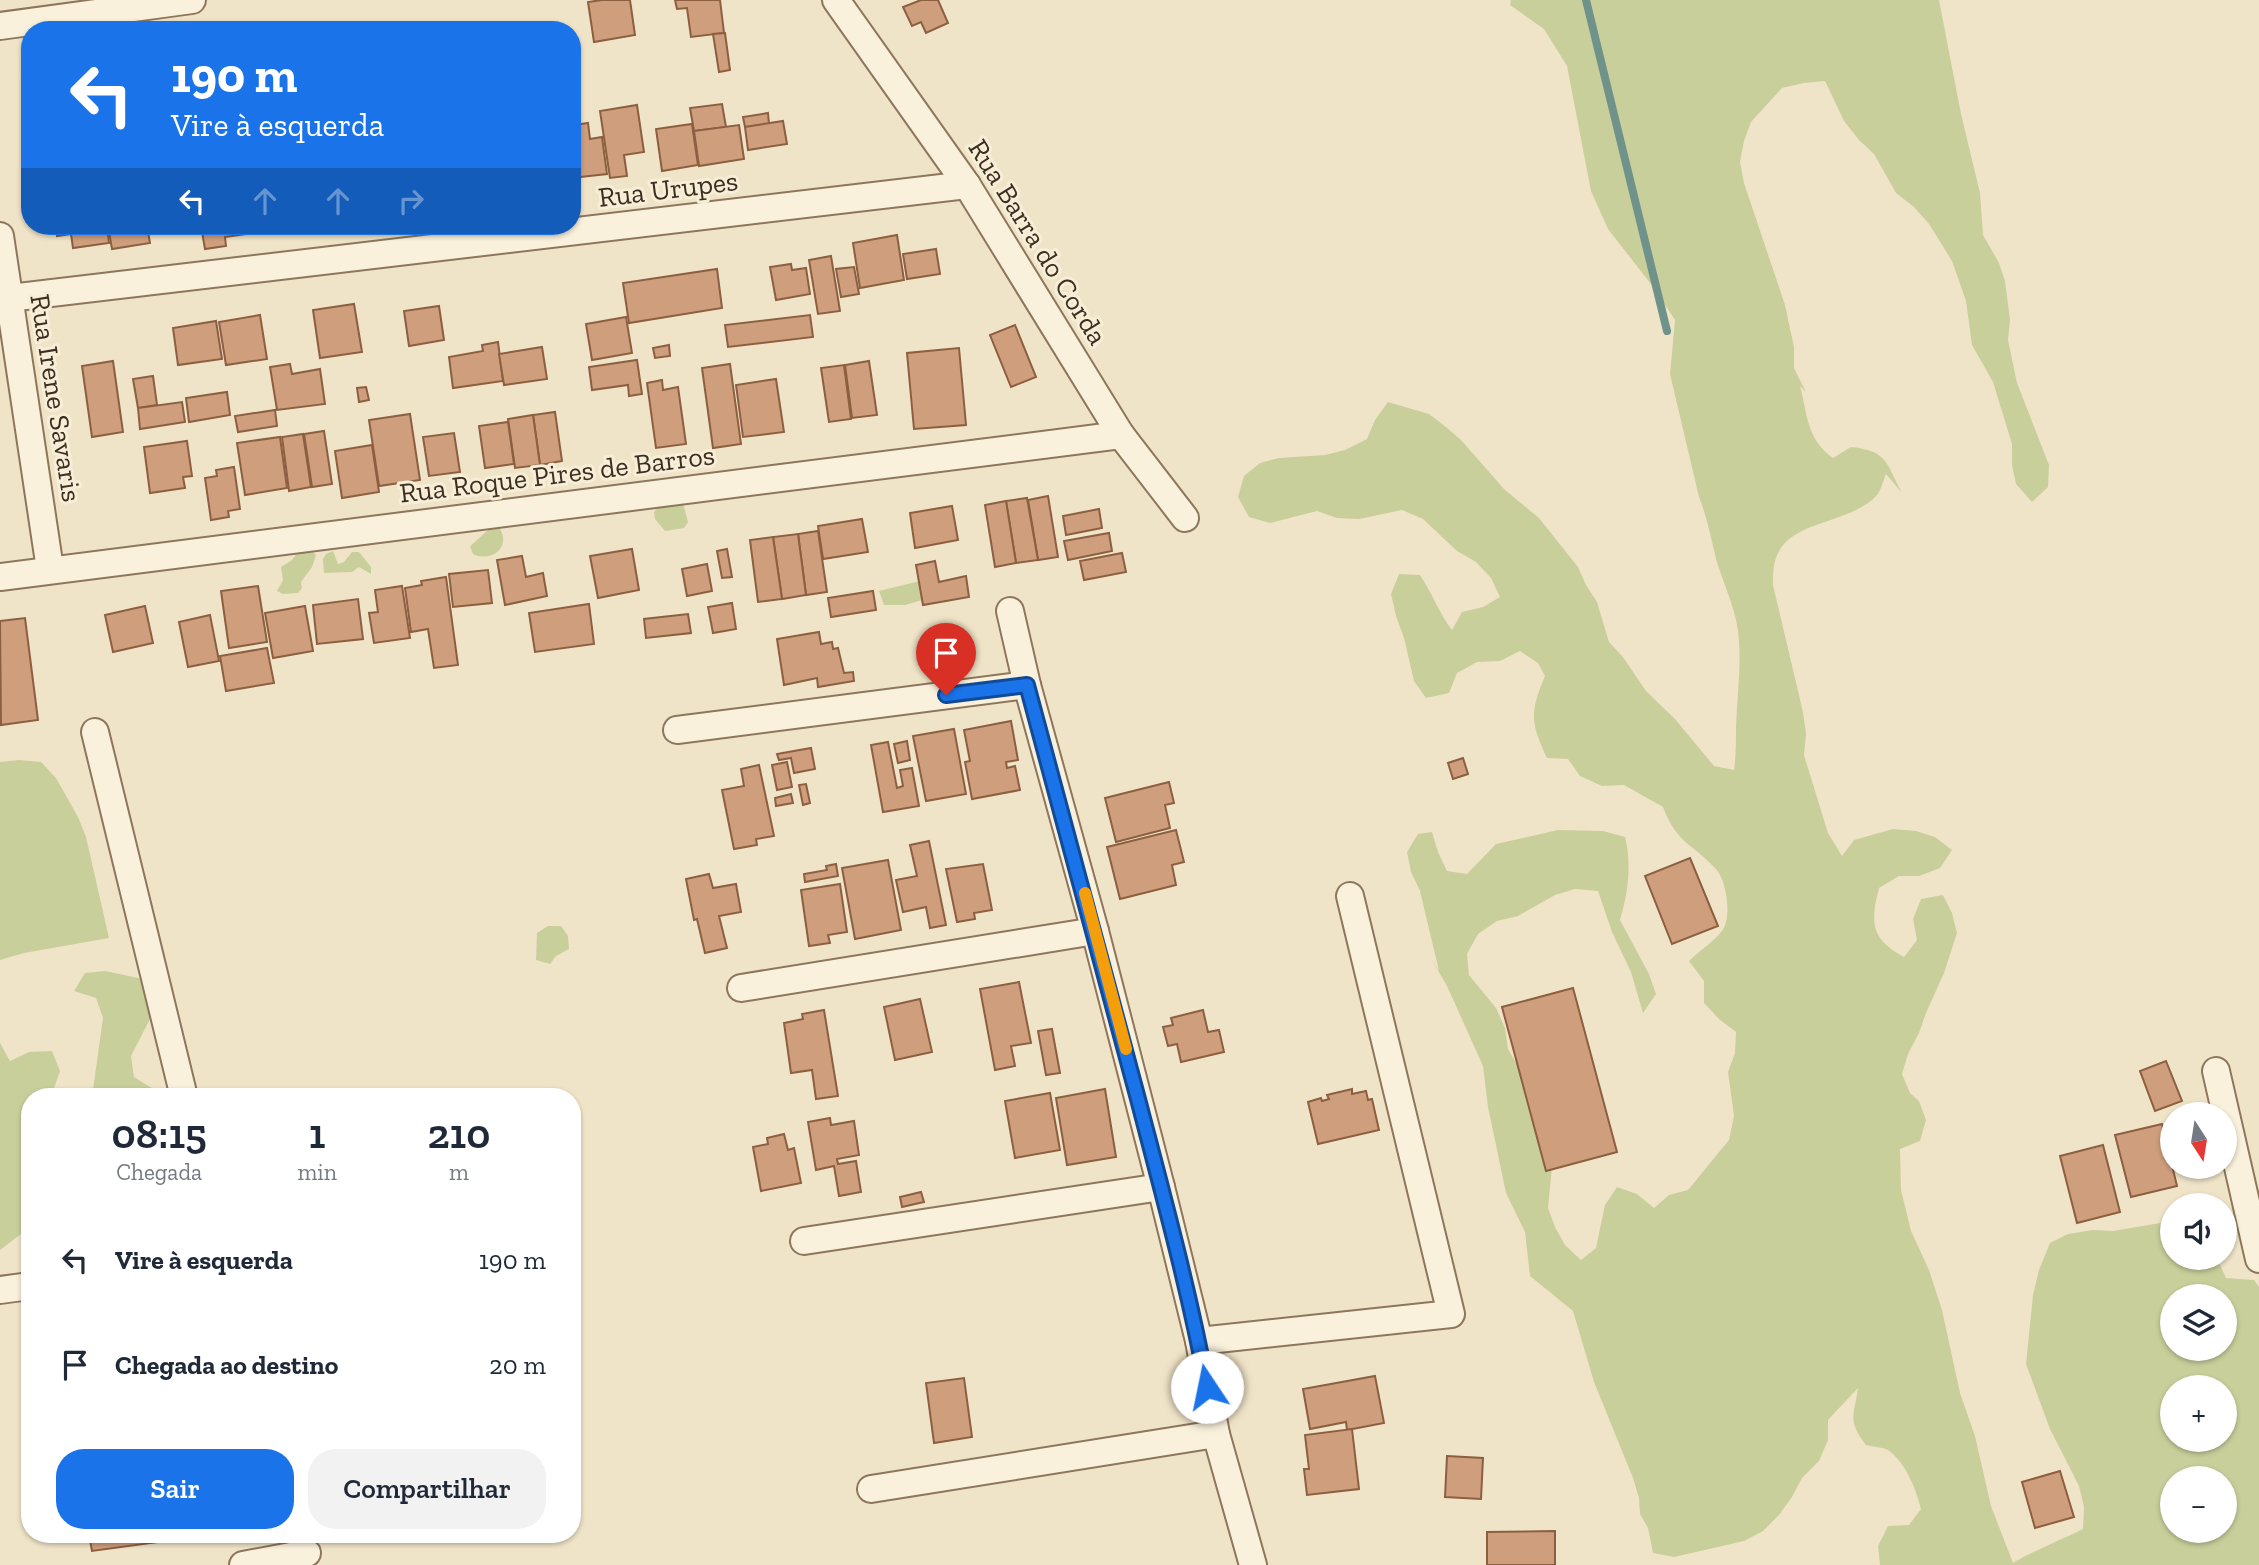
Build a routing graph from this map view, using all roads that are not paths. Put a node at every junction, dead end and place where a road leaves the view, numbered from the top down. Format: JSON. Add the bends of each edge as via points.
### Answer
{"nodes":[{"id":1,"x":192,"y":0,"type":"edge"},
{"id":2,"x":836,"y":0,"type":"edge"},
{"id":3,"x":37,"y":21,"type":"edge"},
{"id":4,"x":21,"y":23,"type":"edge"},
{"id":5,"x":0,"y":26,"type":"edge"},
{"id":6,"x":967,"y":185,"type":"junction"},
{"id":7,"x":581,"y":230,"type":"edge"},
{"id":8,"x":541,"y":235,"type":"edge"},
{"id":9,"x":0,"y":236,"type":"edge"},
{"id":10,"x":4,"y":298,"type":"edge"},
{"id":11,"x":1121,"y":436,"type":"junction"},
{"id":12,"x":1185,"y":518,"type":"dead end"},
{"id":13,"x":50,"y":569,"type":"junction"},
{"id":14,"x":0,"y":576,"type":"edge"},
{"id":15,"x":1010,"y":611,"type":"dead end"},
{"id":16,"x":1027,"y":685,"type":"junction"},
{"id":17,"x":677,"y":730,"type":"dead end"},
{"id":18,"x":95,"y":732,"type":"dead end"},
{"id":19,"x":1350,"y":896,"type":"dead end"},
{"id":20,"x":1095,"y":932,"type":"junction"},
{"id":21,"x":741,"y":988,"type":"dead end"},
{"id":22,"x":2216,"y":1071,"type":"dead end"},
{"id":23,"x":182,"y":1088,"type":"edge"},
{"id":24,"x":1161,"y":1187,"type":"junction"},
{"id":25,"x":804,"y":1241,"type":"dead end"},
{"id":26,"x":2259,"y":1259,"type":"edge"},
{"id":27,"x":21,"y":1287,"type":"edge"},
{"id":28,"x":0,"y":1290,"type":"edge"},
{"id":29,"x":1199,"y":1341,"type":"junction"},
{"id":30,"x":1216,"y":1434,"type":"junction"},
{"id":31,"x":871,"y":1489,"type":"dead end"},
{"id":32,"x":304,"y":1551,"type":"edge"},
{"id":33,"x":283,"y":1553,"type":"edge"},
{"id":34,"x":243,"y":1565,"type":"edge"},
{"id":35,"x":1252,"y":1565,"type":"edge"}],
"edges":[{"from":1,"to":3,"type":"street"},
{"from":2,"to":6,"type":"street","name":"Rua Barra do Corda"},
{"from":4,"to":5,"type":"street"},
{"from":6,"to":7,"type":"street","name":"Rua Urupes"},
{"from":6,"to":11,"type":"street","name":"Rua Barra do Corda"},
{"from":8,"to":10,"type":"street","name":"Rua Urupes"},
{"from":9,"to":10,"type":"street","name":"Rua Irene Savaris"},
{"from":10,"to":13,"type":"street","name":"Rua Irene Savaris"},
{"from":11,"to":12,"type":"street","name":"Rua Barra do Corda"},
{"from":11,"to":13,"type":"street","name":"Rua Roque Pires de Barros"},
{"from":13,"to":14,"type":"street","name":"Rua Roque Pires de Barros"},
{"from":15,"to":16,"type":"street"},
{"from":16,"to":17,"type":"street"},
{"from":16,"to":20,"type":"street"},
{"from":18,"to":23,"type":"street"},
{"from":19,"to":29,"type":"street","via":[[1451,1314]]},
{"from":20,"to":21,"type":"street"},
{"from":20,"to":24,"type":"street"},
{"from":22,"to":26,"type":"street"},
{"from":24,"to":25,"type":"street"},
{"from":24,"to":29,"type":"street"},
{"from":27,"to":28,"type":"street"},
{"from":29,"to":30,"type":"street"},
{"from":30,"to":31,"type":"street"},
{"from":30,"to":35,"type":"street"},
{"from":32,"to":33,"type":"street"},
{"from":33,"to":34,"type":"street"}]}
